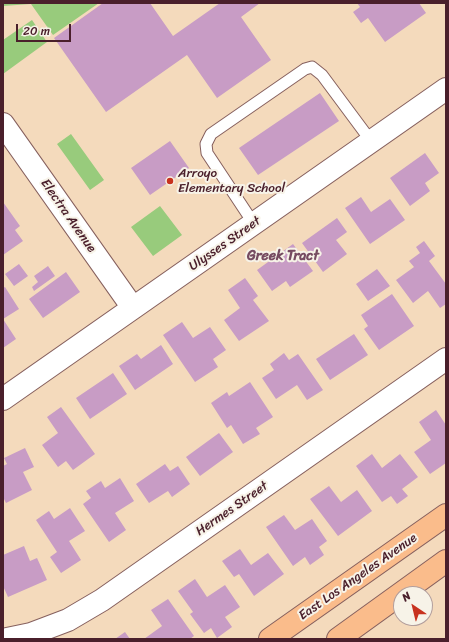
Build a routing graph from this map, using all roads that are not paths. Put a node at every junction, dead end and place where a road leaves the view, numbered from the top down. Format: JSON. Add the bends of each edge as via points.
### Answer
{"nodes":[{"id":1,"x":446,"y":89,"type":"edge"},
{"id":2,"x":3,"y":124,"type":"edge"},
{"id":3,"x":371,"y":141,"type":"junction"},
{"id":4,"x":254,"y":224,"type":"junction"},
{"id":5,"x":133,"y":308,"type":"junction"},
{"id":6,"x":446,"y":359,"type":"edge"},
{"id":7,"x":3,"y":399,"type":"edge"},
{"id":8,"x":446,"y":516,"type":"edge"},
{"id":9,"x":446,"y":560,"type":"edge"},
{"id":10,"x":7,"y":639,"type":"edge"},
{"id":11,"x":270,"y":639,"type":"edge"},
{"id":12,"x":338,"y":639,"type":"edge"}],
"edges":[{"from":1,"to":3,"type":"street","name":"Ulysses Street"},
{"from":2,"to":5,"type":"street","name":"Electra Avenue"},
{"from":3,"to":4,"type":"street","name":"Ulysses Street"},
{"from":3,"to":4,"type":"lane","via":[[322,75],[312,67],[305,69],[211,134],[206,144],[207,153]]},
{"from":4,"to":5,"type":"street","name":"Ulysses Street"},
{"from":5,"to":7,"type":"street","name":"Ulysses Street"},
{"from":6,"to":10,"type":"street","name":"Hermes Street","via":[[102,600],[68,620],[31,634]]},
{"from":8,"to":11,"type":"main road","name":"East Los Angeles Avenue"},
{"from":9,"to":12,"type":"main road"}]}
